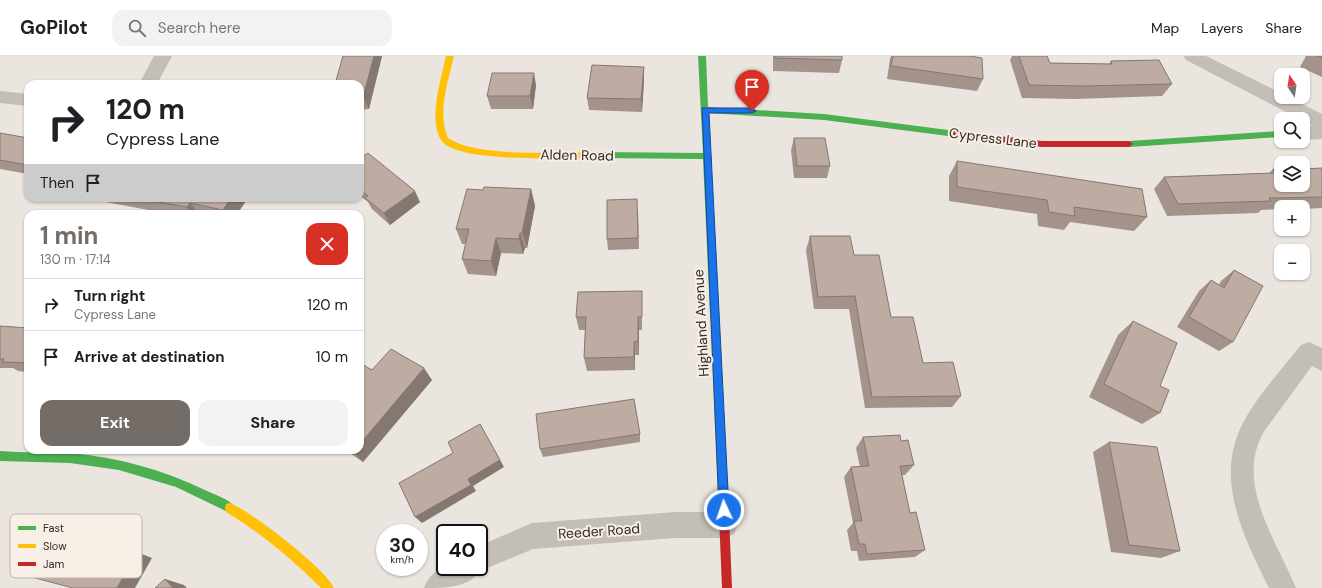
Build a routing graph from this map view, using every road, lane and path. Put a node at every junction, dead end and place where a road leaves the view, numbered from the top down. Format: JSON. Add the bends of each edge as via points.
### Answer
{"nodes":[{"id":1,"x":163,"y":56,"type":"edge"},
{"id":2,"x":450,"y":56,"type":"edge"},
{"id":3,"x":702,"y":56,"type":"edge"},
{"id":4,"x":1192,"y":56,"type":"edge"},
{"id":5,"x":150,"y":80,"type":"edge"},
{"id":6,"x":0,"y":97,"type":"edge"},
{"id":7,"x":24,"y":100,"type":"edge"},
{"id":8,"x":705,"y":110,"type":"junction"},
{"id":9,"x":1322,"y":122,"type":"edge"},
{"id":10,"x":1322,"y":132,"type":"edge"},
{"id":11,"x":1310,"y":133,"type":"edge"},
{"id":12,"x":1274,"y":134,"type":"edge"},
{"id":13,"x":707,"y":156,"type":"junction"},
{"id":14,"x":1322,"y":360,"type":"edge"},
{"id":15,"x":1,"y":459,"type":"edge"},
{"id":16,"x":725,"y":525,"type":"junction"},
{"id":17,"x":488,"y":555,"type":"edge"},
{"id":18,"x":454,"y":576,"type":"edge"},
{"id":19,"x":329,"y":588,"type":"edge"},
{"id":20,"x":437,"y":588,"type":"edge"},
{"id":21,"x":728,"y":588,"type":"edge"},
{"id":22,"x":1283,"y":588,"type":"edge"}],
"edges":[{"from":1,"to":5,"type":"street"},
{"from":2,"to":13,"type":"street","name":"Alden Road","via":[[439,121],[441,133],[450,146],[478,153]]},
{"from":3,"to":8,"type":"street","name":"Highland Avenue"},
{"from":4,"to":9,"type":"street"},
{"from":6,"to":7,"type":"street"},
{"from":8,"to":12,"type":"street","name":"Cypress Lane","via":[[805,114],[981,139],[1044,144],[1105,145]]},
{"from":8,"to":13,"type":"street","name":"Highland Avenue"},
{"from":10,"to":11,"type":"street"},
{"from":13,"to":16,"type":"street","name":"Highland Avenue"},
{"from":14,"to":22,"type":"street","via":[[1308,352],[1259,419],[1249,436],[1243,462],[1244,497],[1255,533]]},
{"from":15,"to":19,"type":"street","via":[[82,459],[148,473],[201,493],[245,516],[292,551]]},
{"from":16,"to":17,"type":"street","name":"Reeder Road","via":[[675,525],[532,536]]},
{"from":16,"to":21,"type":"street","name":"Highland Avenue"},
{"from":18,"to":20,"type":"street"}]}
